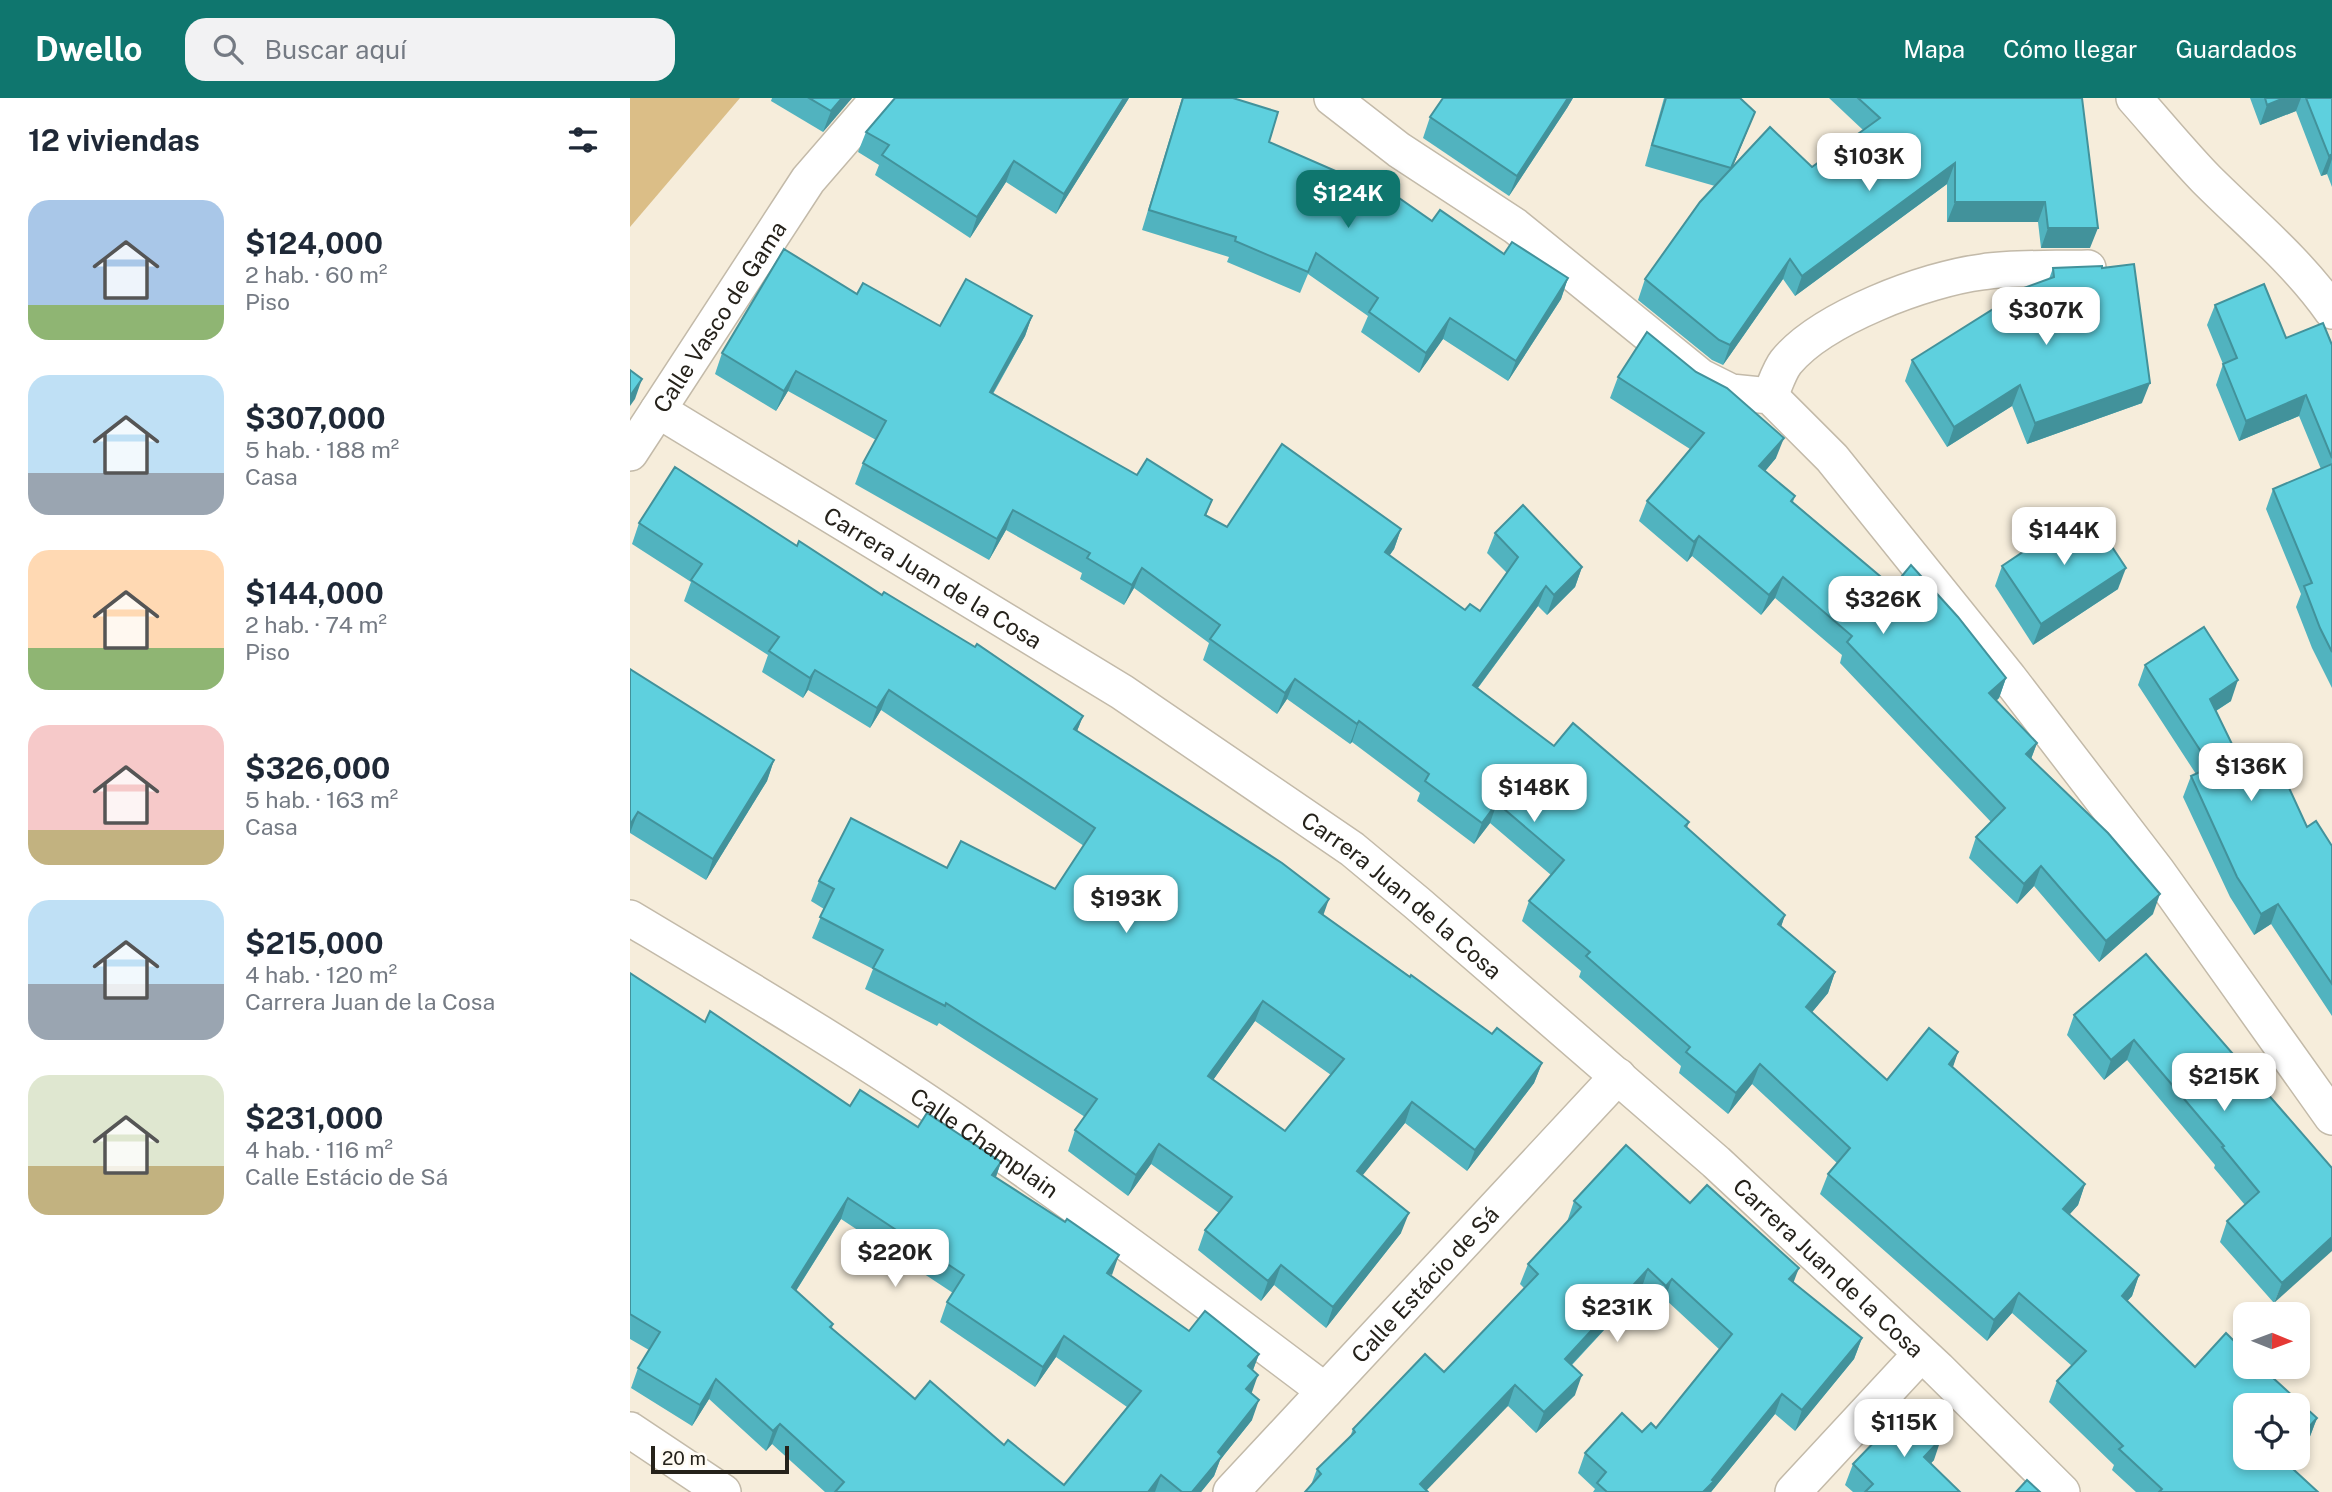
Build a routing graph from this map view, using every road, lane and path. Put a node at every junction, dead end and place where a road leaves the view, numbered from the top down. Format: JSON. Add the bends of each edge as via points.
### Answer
{"nodes":[{"id":1,"x":879,"y":98,"type":"edge"},
{"id":2,"x":1332,"y":98,"type":"edge"},
{"id":3,"x":2134,"y":98,"type":"edge"},
{"id":4,"x":2088,"y":268,"type":"edge"},
{"id":5,"x":2332,"y":312,"type":"edge"},
{"id":6,"x":1770,"y":396,"type":"junction"},
{"id":7,"x":657,"y":410,"type":"junction"},
{"id":8,"x":630,"y":453,"type":"edge"},
{"id":9,"x":630,"y":918,"type":"edge"},
{"id":10,"x":1618,"y":1076,"type":"junction"},
{"id":11,"x":2332,"y":1117,"type":"edge"},
{"id":12,"x":1921,"y":1354,"type":"junction"},
{"id":13,"x":1325,"y":1391,"type":"junction"},
{"id":14,"x":630,"y":1430,"type":"edge"},
{"id":15,"x":723,"y":1492,"type":"edge"},
{"id":16,"x":1231,"y":1492,"type":"edge"},
{"id":17,"x":1793,"y":1492,"type":"edge"},
{"id":18,"x":2062,"y":1492,"type":"edge"}],
"edges":[{"from":1,"to":7,"type":"street","name":"Calle Vasco de Gama","via":[[808,180]]},
{"from":2,"to":6,"type":"street","via":[[1399,150],[1515,226],[1701,377],[1731,392]]},
{"from":3,"to":5,"type":"street","via":[[2285,256]]},
{"from":4,"to":6,"type":"street","via":[[1981,272],[1932,282],[1853,314],[1810,340],[1785,363]]},
{"from":6,"to":11,"type":"street","via":[[1832,458],[2008,678],[2157,871]]},
{"from":7,"to":8,"type":"street","name":"Calle Vasco de Gama"},
{"from":7,"to":10,"type":"street","name":"Carrera Juan de la Cosa","via":[[1122,692],[1352,849]]},
{"from":9,"to":13,"type":"street","name":"Calle Champlain","via":[[948,1117],[1110,1229]]},
{"from":10,"to":12,"type":"street","name":"Carrera Juan de la Cosa"},
{"from":10,"to":13,"type":"street","name":"Calle Estácio de Sá"},
{"from":12,"to":17,"type":"street"},
{"from":12,"to":18,"type":"street","name":"Carrera Juan de la Cosa"},
{"from":13,"to":16,"type":"street","name":"Calle Estácio de Sá"},
{"from":14,"to":15,"type":"street"}]}
